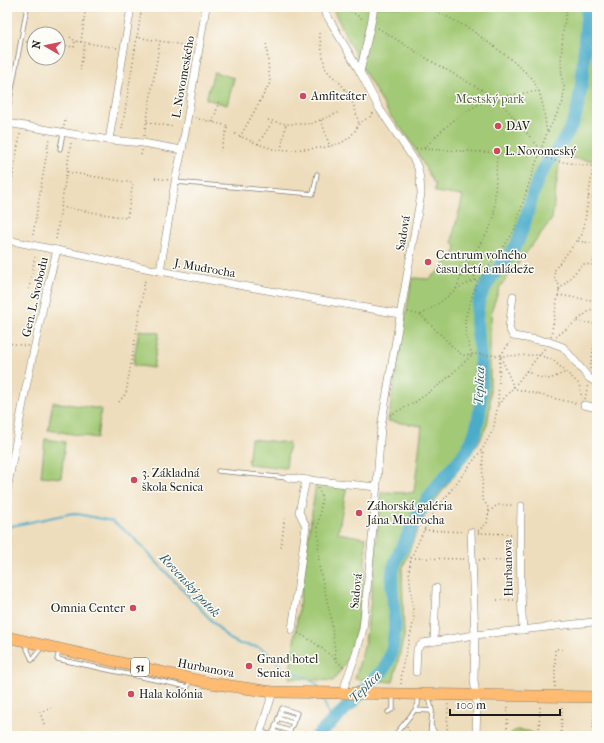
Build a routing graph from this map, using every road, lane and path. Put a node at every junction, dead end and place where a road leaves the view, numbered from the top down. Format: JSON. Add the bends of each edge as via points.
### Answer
{"nodes":[{"id":1,"x":27,"y":7,"type":"edge"},
{"id":2,"x":82,"y":7,"type":"edge"},
{"id":3,"x":131,"y":7,"type":"edge"},
{"id":4,"x":142,"y":7,"type":"edge"},
{"id":5,"x":206,"y":7,"type":"edge"},
{"id":6,"x":322,"y":7,"type":"edge"},
{"id":7,"x":344,"y":7,"type":"edge"},
{"id":8,"x":374,"y":7,"type":"edge"},
{"id":9,"x":425,"y":7,"type":"edge"},
{"id":10,"x":567,"y":7,"type":"edge"},
{"id":11,"x":371,"y":24,"type":"junction"},
{"id":12,"x":319,"y":33,"type":"dead end"},
{"id":13,"x":70,"y":37,"type":"dead end"},
{"id":14,"x":136,"y":37,"type":"junction"},
{"id":15,"x":75,"y":41,"type":"junction"},
{"id":16,"x":160,"y":41,"type":"junction"},
{"id":17,"x":266,"y":41,"type":"dead end"},
{"id":18,"x":20,"y":42,"type":"junction"},
{"id":19,"x":26,"y":42,"type":"edge"},
{"id":20,"x":81,"y":42,"type":"junction"},
{"id":21,"x":85,"y":43,"type":"junction"},
{"id":22,"x":66,"y":46,"type":"edge"},
{"id":23,"x":189,"y":46,"type":"dead end"},
{"id":24,"x":124,"y":49,"type":"junction"},
{"id":25,"x":80,"y":70,"type":"dead end"},
{"id":26,"x":360,"y":72,"type":"junction"},
{"id":27,"x":539,"y":91,"type":"junction"},
{"id":28,"x":496,"y":98,"type":"junction"},
{"id":29,"x":219,"y":102,"type":"dead end"},
{"id":30,"x":338,"y":113,"type":"dead end"},
{"id":31,"x":7,"y":116,"type":"edge"},
{"id":32,"x":66,"y":116,"type":"dead end"},
{"id":33,"x":188,"y":116,"type":"junction"},
{"id":34,"x":366,"y":119,"type":"dead end"},
{"id":35,"x":268,"y":120,"type":"dead end"},
{"id":36,"x":321,"y":120,"type":"junction"},
{"id":37,"x":273,"y":121,"type":"junction"},
{"id":38,"x":147,"y":122,"type":"junction"},
{"id":39,"x":213,"y":122,"type":"junction"},
{"id":40,"x":7,"y":123,"type":"edge"},
{"id":41,"x":286,"y":124,"type":"junction"},
{"id":42,"x":359,"y":124,"type":"junction"},
{"id":43,"x":174,"y":127,"type":"dead end"},
{"id":44,"x":122,"y":129,"type":"dead end"},
{"id":45,"x":226,"y":132,"type":"junction"},
{"id":46,"x":63,"y":133,"type":"junction"},
{"id":47,"x":231,"y":133,"type":"dead end"},
{"id":48,"x":547,"y":133,"type":"junction"},
{"id":49,"x":20,"y":134,"type":"dead end"},
{"id":50,"x":235,"y":134,"type":"dead end"},
{"id":51,"x":240,"y":137,"type":"junction"},
{"id":52,"x":49,"y":139,"type":"dead end"},
{"id":53,"x":109,"y":140,"type":"junction"},
{"id":54,"x":71,"y":142,"type":"dead end"},
{"id":55,"x":143,"y":143,"type":"junction"},
{"id":56,"x":258,"y":144,"type":"junction"},
{"id":57,"x":330,"y":147,"type":"junction"},
{"id":58,"x":60,"y":149,"type":"dead end"},
{"id":59,"x":424,"y":149,"type":"junction"},
{"id":60,"x":182,"y":150,"type":"junction"},
{"id":61,"x":281,"y":150,"type":"junction"},
{"id":62,"x":414,"y":150,"type":"dead end"},
{"id":63,"x":541,"y":150,"type":"junction"},
{"id":64,"x":220,"y":151,"type":"dead end"},
{"id":65,"x":497,"y":152,"type":"junction"},
{"id":66,"x":141,"y":155,"type":"dead end"},
{"id":67,"x":540,"y":155,"type":"junction"},
{"id":68,"x":593,"y":166,"type":"junction"},
{"id":69,"x":597,"y":167,"type":"edge"},
{"id":70,"x":66,"y":172,"type":"junction"},
{"id":71,"x":318,"y":174,"type":"dead end"},
{"id":72,"x":155,"y":178,"type":"dead end"},
{"id":73,"x":175,"y":182,"type":"junction"},
{"id":74,"x":588,"y":196,"type":"junction"},
{"id":75,"x":597,"y":198,"type":"edge"},
{"id":76,"x":61,"y":207,"type":"junction"},
{"id":77,"x":7,"y":210,"type":"edge"},
{"id":78,"x":33,"y":235,"type":"dead end"},
{"id":79,"x":56,"y":239,"type":"dead end"},
{"id":80,"x":7,"y":240,"type":"edge"},
{"id":81,"x":577,"y":241,"type":"junction"},
{"id":82,"x":57,"y":250,"type":"junction"},
{"id":83,"x":473,"y":255,"type":"junction"},
{"id":84,"x":35,"y":257,"type":"dead end"},
{"id":85,"x":594,"y":263,"type":"junction"},
{"id":86,"x":597,"y":264,"type":"edge"},
{"id":87,"x":160,"y":271,"type":"junction"},
{"id":88,"x":145,"y":280,"type":"dead end"},
{"id":89,"x":476,"y":281,"type":"junction"},
{"id":90,"x":29,"y":289,"type":"dead end"},
{"id":91,"x":456,"y":289,"type":"junction"},
{"id":92,"x":559,"y":290,"type":"junction"},
{"id":93,"x":558,"y":295,"type":"junction"},
{"id":94,"x":513,"y":296,"type":"dead end"},
{"id":95,"x":597,"y":301,"type":"edge"},
{"id":96,"x":597,"y":305,"type":"edge"},
{"id":97,"x":403,"y":313,"type":"junction"},
{"id":98,"x":421,"y":315,"type":"junction"},
{"id":99,"x":577,"y":321,"type":"junction"},
{"id":100,"x":597,"y":324,"type":"edge"},
{"id":101,"x":597,"y":327,"type":"edge"},
{"id":102,"x":513,"y":336,"type":"junction"},
{"id":103,"x":550,"y":342,"type":"junction"},
{"id":104,"x":7,"y":343,"type":"edge"},
{"id":105,"x":28,"y":346,"type":"dead end"},
{"id":106,"x":472,"y":355,"type":"junction"},
{"id":107,"x":539,"y":355,"type":"junction"},
{"id":108,"x":500,"y":356,"type":"junction"},
{"id":109,"x":526,"y":371,"type":"junction"},
{"id":110,"x":566,"y":372,"type":"junction"},
{"id":111,"x":589,"y":378,"type":"junction"},
{"id":112,"x":597,"y":383,"type":"edge"},
{"id":113,"x":514,"y":388,"type":"junction"},
{"id":114,"x":119,"y":402,"type":"dead end"},
{"id":115,"x":498,"y":405,"type":"junction"},
{"id":116,"x":584,"y":405,"type":"junction"},
{"id":117,"x":597,"y":408,"type":"edge"},
{"id":118,"x":389,"y":416,"type":"dead end"},
{"id":119,"x":483,"y":448,"type":"junction"},
{"id":120,"x":218,"y":471,"type":"dead end"},
{"id":121,"x":289,"y":478,"type":"joint"},
{"id":122,"x":306,"y":480,"type":"junction"},
{"id":123,"x":318,"y":486,"type":"dead end"},
{"id":124,"x":377,"y":487,"type":"junction"},
{"id":125,"x":7,"y":490,"type":"edge"},
{"id":126,"x":521,"y":506,"type":"joint"},
{"id":127,"x":488,"y":512,"type":"junction"},
{"id":128,"x":285,"y":516,"type":"dead end"},
{"id":129,"x":474,"y":533,"type":"joint"},
{"id":130,"x":281,"y":547,"type":"dead end"},
{"id":131,"x":436,"y":588,"type":"dead end"},
{"id":132,"x":497,"y":600,"type":"dead end"},
{"id":133,"x":521,"y":600,"type":"junction"},
{"id":134,"x":593,"y":622,"type":"dead end"},
{"id":135,"x":292,"y":630,"type":"joint"},
{"id":136,"x":523,"y":630,"type":"junction"},
{"id":137,"x":475,"y":635,"type":"junction"},
{"id":138,"x":7,"y":637,"type":"edge"},
{"id":139,"x":24,"y":641,"type":"junction"},
{"id":140,"x":434,"y":641,"type":"junction"},
{"id":141,"x":42,"y":646,"type":"junction"},
{"id":142,"x":563,"y":649,"type":"dead end"},
{"id":143,"x":336,"y":659,"type":"junction"},
{"id":144,"x":345,"y":669,"type":"dead end"},
{"id":145,"x":416,"y":672,"type":"dead end"},
{"id":146,"x":555,"y":687,"type":"dead end"},
{"id":147,"x":397,"y":690,"type":"junction"},
{"id":148,"x":273,"y":692,"type":"junction"},
{"id":149,"x":346,"y":693,"type":"junction"},
{"id":150,"x":418,"y":694,"type":"junction"},
{"id":151,"x":429,"y":695,"type":"junction"},
{"id":152,"x":476,"y":695,"type":"junction"},
{"id":153,"x":595,"y":701,"type":"edge"},
{"id":154,"x":448,"y":704,"type":"dead end"},
{"id":155,"x":508,"y":704,"type":"dead end"},
{"id":156,"x":540,"y":705,"type":"dead end"},
{"id":157,"x":562,"y":706,"type":"dead end"},
{"id":158,"x":51,"y":708,"type":"dead end"},
{"id":159,"x":415,"y":710,"type":"junction"},
{"id":160,"x":432,"y":711,"type":"junction"},
{"id":161,"x":388,"y":712,"type":"dead end"},
{"id":162,"x":278,"y":718,"type":"junction"},
{"id":163,"x":405,"y":722,"type":"junction"},
{"id":164,"x":293,"y":723,"type":"junction"},
{"id":165,"x":44,"y":724,"type":"dead end"},
{"id":166,"x":430,"y":725,"type":"junction"},
{"id":167,"x":276,"y":726,"type":"junction"},
{"id":168,"x":273,"y":731,"type":"junction"},
{"id":169,"x":290,"y":731,"type":"junction"},
{"id":170,"x":447,"y":733,"type":"junction"},
{"id":171,"x":454,"y":733,"type":"dead end"},
{"id":172,"x":260,"y":734,"type":"edge"},
{"id":173,"x":272,"y":736,"type":"edge"},
{"id":174,"x":287,"y":736,"type":"edge"},
{"id":175,"x":394,"y":736,"type":"edge"},
{"id":176,"x":412,"y":736,"type":"edge"},
{"id":177,"x":430,"y":736,"type":"edge"},
{"id":178,"x":437,"y":736,"type":"edge"},
{"id":179,"x":444,"y":736,"type":"edge"},
{"id":180,"x":476,"y":736,"type":"edge"},
{"id":181,"x":507,"y":736,"type":"edge"},
{"id":182,"x":539,"y":736,"type":"edge"},
{"id":183,"x":561,"y":736,"type":"edge"},
{"id":184,"x":593,"y":736,"type":"edge"}],
"edges":[{"from":1,"to":18,"type":"lane"},
{"from":2,"to":20,"type":"path","via":[[85,13]]},
{"from":3,"to":24,"type":"street"},
{"from":4,"to":14,"type":"path"},
{"from":5,"to":33,"type":"street","name":"L. Novomeského"},
{"from":6,"to":26,"type":"street","name":"Sadová"},
{"from":7,"to":11,"type":"path"},
{"from":8,"to":11,"type":"street"},
{"from":9,"to":27,"type":"path","via":[[470,29],[508,57],[531,77]]},
{"from":10,"to":48,"type":"path","via":[[561,62],[564,96]]},
{"from":11,"to":26,"type":"street"},
{"from":11,"to":28,"type":"path"},
{"from":12,"to":42,"type":"path","via":[[325,68],[350,96]]},
{"from":13,"to":15,"type":"path"},
{"from":14,"to":16,"type":"path"},
{"from":14,"to":44,"type":"path"},
{"from":15,"to":20,"type":"path"},
{"from":15,"to":22,"type":"path","via":[[74,47]]},
{"from":16,"to":23,"type":"path"},
{"from":16,"to":38,"type":"path"},
{"from":17,"to":51,"type":"path","via":[[270,83]]},
{"from":18,"to":19,"type":"path"},
{"from":18,"to":31,"type":"lane"},
{"from":20,"to":21,"type":"path"},
{"from":21,"to":24,"type":"path"},
{"from":21,"to":25,"type":"path"},
{"from":24,"to":53,"type":"street"},
{"from":26,"to":97,"type":"street","name":"Sadová","via":[[379,108],[413,158],[420,179],[421,194]]},
{"from":27,"to":28,"type":"path"},
{"from":27,"to":48,"type":"path"},
{"from":28,"to":59,"type":"path","via":[[468,111],[446,127]]},
{"from":28,"to":63,"type":"path"},
{"from":29,"to":39,"type":"path"},
{"from":30,"to":36,"type":"path"},
{"from":32,"to":46,"type":"path"},
{"from":33,"to":39,"type":"path"},
{"from":33,"to":60,"type":"street","name":"L. Novomeského"},
{"from":34,"to":42,"type":"path"},
{"from":35,"to":37,"type":"path"},
{"from":36,"to":41,"type":"path","via":[[310,124]]},
{"from":36,"to":57,"type":"path"},
{"from":37,"to":41,"type":"path"},
{"from":37,"to":56,"type":"path"},
{"from":38,"to":43,"type":"path"},
{"from":38,"to":55,"type":"path"},
{"from":39,"to":45,"type":"path","via":[[228,126]]},
{"from":40,"to":46,"type":"street"},
{"from":41,"to":61,"type":"path"},
{"from":42,"to":57,"type":"path","via":[[349,138]]},
{"from":45,"to":47,"type":"path"},
{"from":45,"to":64,"type":"path"},
{"from":46,"to":53,"type":"street"},
{"from":46,"to":58,"type":"lane"},
{"from":48,"to":63,"type":"path"},
{"from":49,"to":77,"type":"path"},
{"from":50,"to":51,"type":"path"},
{"from":51,"to":56,"type":"path"},
{"from":52,"to":78,"type":"path"},
{"from":53,"to":55,"type":"street"},
{"from":54,"to":70,"type":"path"},
{"from":55,"to":60,"type":"street"},
{"from":55,"to":66,"type":"path"},
{"from":56,"to":61,"type":"path"},
{"from":57,"to":61,"type":"path"},
{"from":59,"to":62,"type":"path"},
{"from":59,"to":65,"type":"path"},
{"from":60,"to":73,"type":"street","name":"L. Novomeského"},
{"from":63,"to":67,"type":"path"},
{"from":65,"to":67,"type":"path"},
{"from":65,"to":83,"type":"path","via":[[494,217]]},
{"from":67,"to":68,"type":"path","via":[[556,161]]},
{"from":67,"to":89,"type":"path","via":[[514,230],[499,254]]},
{"from":68,"to":69,"type":"path"},
{"from":68,"to":74,"type":"path"},
{"from":70,"to":76,"type":"path"},
{"from":70,"to":76,"type":"path","via":[[133,183],[127,218]]},
{"from":71,"to":73,"type":"lane","via":[[313,194]]},
{"from":72,"to":73,"type":"path"},
{"from":73,"to":87,"type":"street","name":"L. Novomeského"},
{"from":74,"to":75,"type":"path"},
{"from":74,"to":81,"type":"path","via":[[583,233]]},
{"from":76,"to":79,"type":"path"},
{"from":80,"to":82,"type":"street","name":"J. Mudrocha"},
{"from":81,"to":85,"type":"path","via":[[596,244]]},
{"from":81,"to":92,"type":"path","via":[[555,269],[554,277]]},
{"from":82,"to":87,"type":"street","name":"J. Mudrocha"},
{"from":82,"to":125,"type":"street","name":"Gen. L. Svobodu","via":[[26,387]]},
{"from":83,"to":89,"type":"path"},
{"from":83,"to":91,"type":"path"},
{"from":84,"to":90,"type":"path"},
{"from":85,"to":86,"type":"path"},
{"from":85,"to":92,"type":"path","via":[[583,264]]},
{"from":87,"to":97,"type":"street","name":"J. Mudrocha"},
{"from":88,"to":114,"type":"path","via":[[126,393]]},
{"from":89,"to":91,"type":"path"},
{"from":89,"to":106,"type":"path","via":[[465,321],[466,336]]},
{"from":91,"to":98,"type":"path"},
{"from":92,"to":93,"type":"path"},
{"from":93,"to":95,"type":"path"},
{"from":93,"to":103,"type":"path"},
{"from":94,"to":102,"type":"street","via":[[509,328]]},
{"from":96,"to":99,"type":"path"},
{"from":97,"to":98,"type":"path"},
{"from":97,"to":124,"type":"street","name":"Sadová","via":[[381,427]]},
{"from":98,"to":106,"type":"path","via":[[459,352]]},
{"from":99,"to":100,"type":"path"},
{"from":99,"to":103,"type":"path"},
{"from":101,"to":111,"type":"path"},
{"from":102,"to":103,"type":"street"},
{"from":102,"to":108,"type":"path"},
{"from":103,"to":107,"type":"path"},
{"from":103,"to":111,"type":"street","via":[[563,347]]},
{"from":104,"to":105,"type":"path"},
{"from":106,"to":108,"type":"path"},
{"from":106,"to":118,"type":"path","via":[[444,382],[414,403]]},
{"from":107,"to":108,"type":"path"},
{"from":107,"to":109,"type":"path"},
{"from":107,"to":110,"type":"path","via":[[553,360]]},
{"from":108,"to":113,"type":"path"},
{"from":108,"to":115,"type":"path"},
{"from":109,"to":110,"type":"path","via":[[550,379]]},
{"from":109,"to":113,"type":"path"},
{"from":110,"to":116,"type":"path","via":[[579,384]]},
{"from":111,"to":112,"type":"street"},
{"from":111,"to":116,"type":"path"},
{"from":113,"to":115,"type":"path"},
{"from":113,"to":116,"type":"path"},
{"from":115,"to":119,"type":"path","via":[[493,430]]},
{"from":116,"to":117,"type":"street"},
{"from":119,"to":127,"type":"path","via":[[482,498],[489,509]]},
{"from":119,"to":147,"type":"path","via":[[436,510],[411,558],[409,571],[414,620]]},
{"from":120,"to":121,"type":"lane"},
{"from":121,"to":122,"type":"street"},
{"from":122,"to":124,"type":"street"},
{"from":122,"to":135,"type":"street","via":[[299,512],[306,526]]},
{"from":123,"to":143,"type":"path","via":[[322,497],[318,528],[318,566],[331,618]]},
{"from":124,"to":149,"type":"street","name":"Sadová","via":[[363,629]]},
{"from":126,"to":127,"type":"path","via":[[497,505]]},
{"from":126,"to":133,"type":"street","name":"Hurbanova"},
{"from":127,"to":129,"type":"path","via":[[487,523]]},
{"from":128,"to":130,"type":"path"},
{"from":129,"to":137,"type":"street"},
{"from":131,"to":140,"type":"street"},
{"from":132,"to":133,"type":"path"},
{"from":133,"to":136,"type":"street","name":"Hurbanova"},
{"from":134,"to":136,"type":"street"},
{"from":135,"to":143,"type":"path"},
{"from":136,"to":137,"type":"street"},
{"from":137,"to":140,"type":"street"},
{"from":137,"to":152,"type":"street"},
{"from":138,"to":139,"type":"main road","name":"Hurbanova","number":"51"},
{"from":139,"to":141,"type":"main road","name":"Hurbanova","number":"51"},
{"from":139,"to":141,"type":"lane","via":[[32,660]]},
{"from":140,"to":145,"type":"street","via":[[423,643],[417,649]]},
{"from":141,"to":148,"type":"main road","name":"Hurbanova","number":"51","via":[[189,682]]},
{"from":142,"to":146,"type":"path","via":[[556,649]]},
{"from":143,"to":144,"type":"path"},
{"from":147,"to":149,"type":"main road","name":"Hurbanova","number":"51","via":[[377,694]]},
{"from":147,"to":150,"type":"main road","name":"Hurbanova","number":"51"},
{"from":147,"to":161,"type":"lane","via":[[392,709]]},
{"from":148,"to":149,"type":"main road","name":"Hurbanova","number":"51"},
{"from":148,"to":172,"type":"street"},
{"from":150,"to":151,"type":"main road","name":"Hurbanova","number":"51"},
{"from":150,"to":159,"type":"lane"},
{"from":151,"to":152,"type":"main road","name":"Hurbanova","number":"51"},
{"from":151,"to":160,"type":"lane"},
{"from":152,"to":153,"type":"main road","name":"Hurbanova","number":"51"},
{"from":152,"to":180,"type":"street"},
{"from":153,"to":184,"type":"path"},
{"from":154,"to":170,"type":"path"},
{"from":155,"to":181,"type":"path"},
{"from":156,"to":182,"type":"path"},
{"from":157,"to":183,"type":"path"},
{"from":158,"to":165,"type":"path","via":[[40,712]]},
{"from":159,"to":160,"type":"lane"},
{"from":159,"to":163,"type":"lane"},
{"from":160,"to":166,"type":"lane"},
{"from":162,"to":164,"type":"lane"},
{"from":162,"to":164,"type":"lane","via":[[282,708],[297,713]]},
{"from":162,"to":167,"type":"lane"},
{"from":163,"to":175,"type":"lane"},
{"from":163,"to":176,"type":"path"},
{"from":164,"to":169,"type":"lane"},
{"from":166,"to":177,"type":"lane"},
{"from":166,"to":178,"type":"lane"},
{"from":167,"to":168,"type":"lane"},
{"from":167,"to":169,"type":"lane"},
{"from":168,"to":173,"type":"lane"},
{"from":168,"to":174,"type":"lane"},
{"from":169,"to":174,"type":"lane"},
{"from":170,"to":171,"type":"path"},
{"from":170,"to":179,"type":"path"},
{"from":172,"to":173,"type":"lane"}]}
